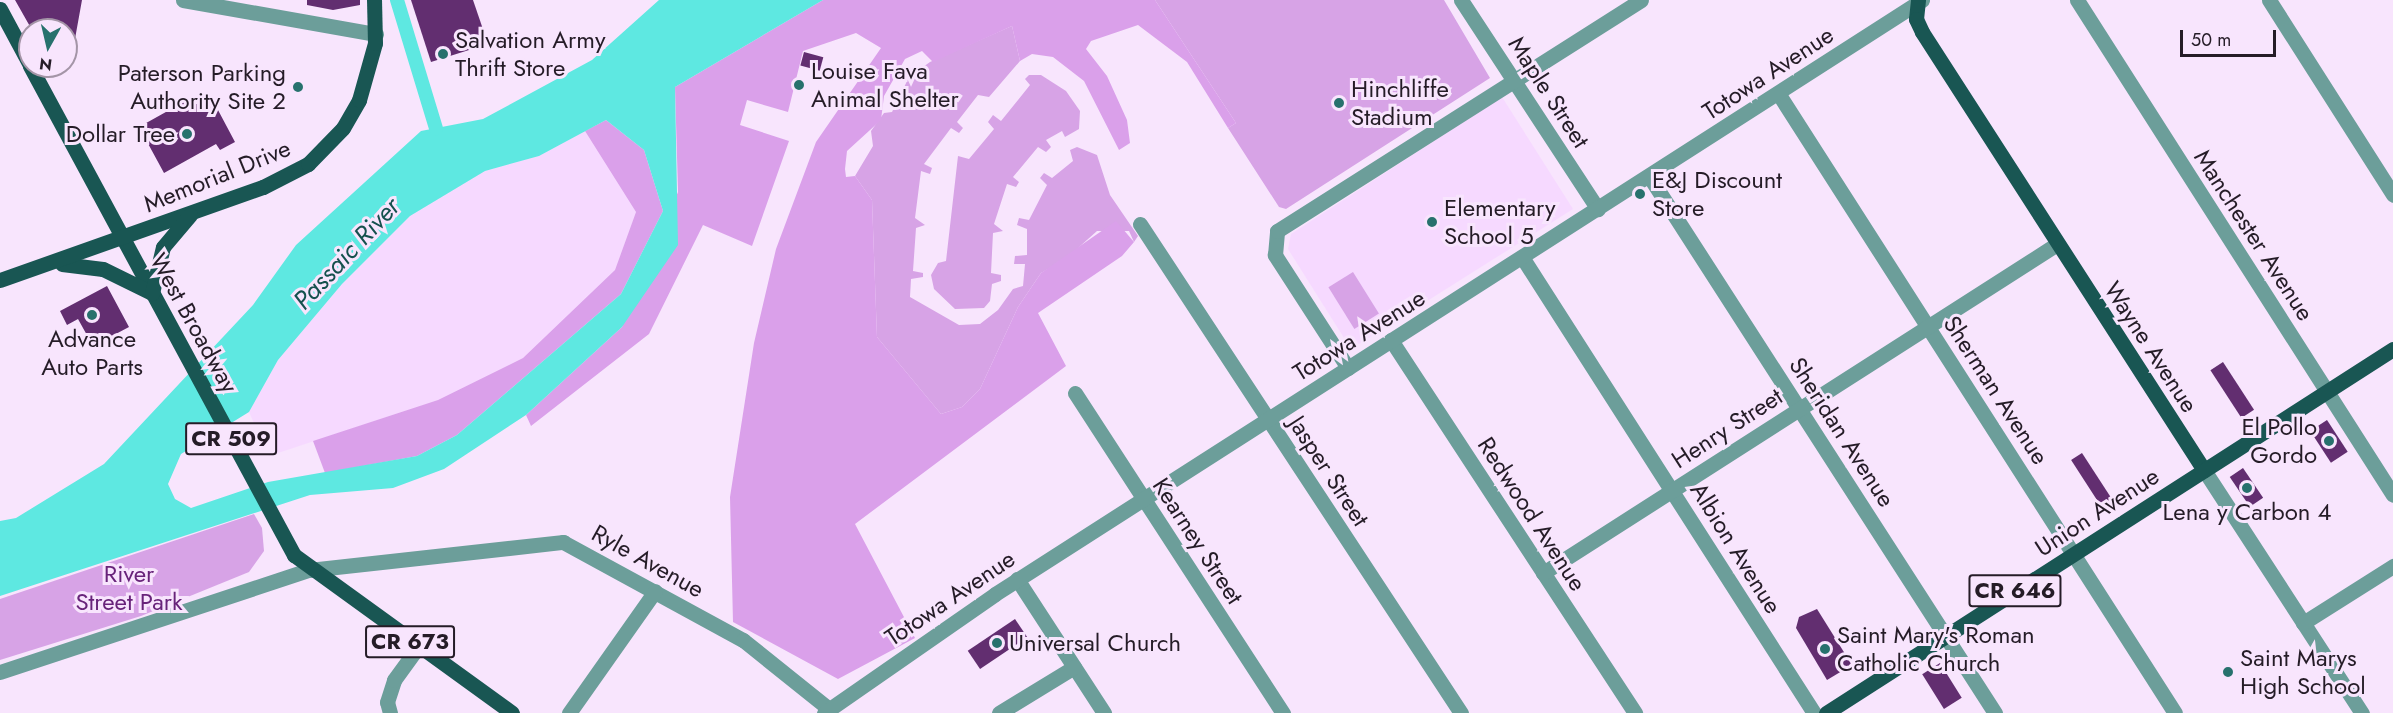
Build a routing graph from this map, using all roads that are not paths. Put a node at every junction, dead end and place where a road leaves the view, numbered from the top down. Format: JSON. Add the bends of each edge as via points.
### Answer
{"nodes":[{"id":1,"x":183,"y":0,"type":"edge"},
{"id":2,"x":374,"y":0,"type":"edge"},
{"id":3,"x":1461,"y":0,"type":"edge"},
{"id":4,"x":1641,"y":0,"type":"edge"},
{"id":5,"x":2077,"y":0,"type":"edge"},
{"id":6,"x":2269,"y":0,"type":"edge"},
{"id":7,"x":1919,"y":1,"type":"edge"},
{"id":8,"x":0,"y":9,"type":"edge"},
{"id":9,"x":376,"y":34,"type":"junction"},
{"id":10,"x":18,"y":43,"type":"edge"},
{"id":11,"x":36,"y":78,"type":"edge"},
{"id":12,"x":1512,"y":78,"type":"junction"},
{"id":13,"x":1778,"y":93,"type":"junction"},
{"id":14,"x":1649,"y":176,"type":"junction"},
{"id":15,"x":2393,"y":195,"type":"edge"},
{"id":16,"x":1598,"y":209,"type":"junction"},
{"id":17,"x":192,"y":212,"type":"junction"},
{"id":18,"x":1140,"y":224,"type":"dead end"},
{"id":19,"x":122,"y":237,"type":"junction"},
{"id":20,"x":2057,"y":244,"type":"junction"},
{"id":21,"x":1522,"y":257,"type":"junction"},
{"id":22,"x":56,"y":264,"type":"junction"},
{"id":23,"x":0,"y":280,"type":"edge"},
{"id":24,"x":152,"y":293,"type":"junction"},
{"id":25,"x":1928,"y":327,"type":"junction"},
{"id":26,"x":1391,"y":340,"type":"junction"},
{"id":27,"x":2393,"y":349,"type":"edge"},
{"id":28,"x":1348,"y":368,"type":"junction"},
{"id":29,"x":2327,"y":391,"type":"junction"},
{"id":30,"x":1075,"y":393,"type":"dead end"},
{"id":31,"x":1800,"y":407,"type":"junction"},
{"id":32,"x":1269,"y":418,"type":"junction"},
{"id":33,"x":2204,"y":470,"type":"junction"},
{"id":34,"x":1672,"y":489,"type":"junction"},
{"id":35,"x":2393,"y":495,"type":"edge"},
{"id":36,"x":1143,"y":498,"type":"junction"},
{"id":37,"x":2074,"y":553,"type":"junction"},
{"id":38,"x":2393,"y":566,"type":"edge"},
{"id":39,"x":309,"y":570,"type":"junction"},
{"id":40,"x":1544,"y":573,"type":"junction"},
{"id":41,"x":1017,"y":579,"type":"junction"},
{"id":42,"x":655,"y":591,"type":"junction"},
{"id":43,"x":2303,"y":623,"type":"junction"},
{"id":44,"x":1946,"y":636,"type":"junction"},
{"id":45,"x":418,"y":647,"type":"junction"},
{"id":46,"x":1074,"y":666,"type":"junction"},
{"id":47,"x":0,"y":672,"type":"edge"},
{"id":48,"x":826,"y":711,"type":"edge"},
{"id":49,"x":390,"y":713,"type":"edge"},
{"id":50,"x":512,"y":713,"type":"edge"},
{"id":51,"x":569,"y":713,"type":"edge"},
{"id":52,"x":999,"y":713,"type":"edge"},
{"id":53,"x":1104,"y":713,"type":"edge"},
{"id":54,"x":1283,"y":713,"type":"edge"},
{"id":55,"x":1461,"y":713,"type":"edge"},
{"id":56,"x":1635,"y":713,"type":"edge"},
{"id":57,"x":1814,"y":713,"type":"edge"},
{"id":58,"x":1826,"y":713,"type":"edge"},
{"id":59,"x":1995,"y":713,"type":"edge"},
{"id":60,"x":2175,"y":713,"type":"edge"},
{"id":61,"x":2362,"y":713,"type":"edge"}],
"edges":[{"from":1,"to":9,"type":"street"},
{"from":2,"to":9,"type":"main road","name":"Memorial Drive"},
{"from":3,"to":12,"type":"street","name":"Maple Street"},
{"from":4,"to":12,"type":"street"},
{"from":5,"to":29,"type":"street","name":"Manchester Avenue"},
{"from":6,"to":15,"type":"street"},
{"from":7,"to":13,"type":"street","name":"Totowa Avenue"},
{"from":7,"to":20,"type":"main road","name":"Wayne Avenue","via":[[1916,19],[1922,32]]},
{"from":8,"to":10,"type":"main road","name":"West Broadway","number":"CR 509"},
{"from":9,"to":17,"type":"main road","name":"Memorial Drive","via":[[359,99],[343,128],[320,152],[263,187]]},
{"from":11,"to":19,"type":"main road","name":"West Broadway","number":"CR 509"},
{"from":12,"to":16,"type":"street","name":"Maple Street"},
{"from":12,"to":28,"type":"street","via":[[1281,227],[1273,242],[1275,255]]},
{"from":13,"to":14,"type":"street","name":"Totowa Avenue"},
{"from":13,"to":25,"type":"street","name":"Sherman Avenue"},
{"from":14,"to":16,"type":"street","name":"Totowa Avenue"},
{"from":14,"to":31,"type":"street","name":"Sheridan Avenue"},
{"from":16,"to":21,"type":"street","name":"Totowa Avenue"},
{"from":17,"to":19,"type":"main road","name":"Memorial Drive"},
{"from":17,"to":24,"type":"main road","via":[[163,247]]},
{"from":18,"to":32,"type":"street","name":"Jasper Street"},
{"from":19,"to":22,"type":"main road","name":"Memorial Drive"},
{"from":19,"to":24,"type":"main road","name":"West Broadway","number":"CR 509"},
{"from":20,"to":25,"type":"street","name":"Henry Street"},
{"from":20,"to":33,"type":"main road","name":"Wayne Avenue"},
{"from":21,"to":26,"type":"street","name":"Totowa Avenue"},
{"from":21,"to":34,"type":"street","name":"Albion Avenue"},
{"from":22,"to":23,"type":"main road","name":"Memorial Drive"},
{"from":22,"to":24,"type":"main road","via":[[103,268]]},
{"from":24,"to":39,"type":"main road","name":"West Broadway","number":"CR 509","via":[[272,517],[294,555]]},
{"from":25,"to":31,"type":"street","name":"Henry Street"},
{"from":25,"to":37,"type":"street","name":"Sherman Avenue"},
{"from":26,"to":28,"type":"street","name":"Totowa Avenue"},
{"from":26,"to":40,"type":"street","name":"Redwood Avenue"},
{"from":27,"to":29,"type":"main road","name":"Union Avenue","number":"CR 646"},
{"from":28,"to":32,"type":"street","name":"Totowa Avenue"},
{"from":29,"to":33,"type":"main road","name":"Union Avenue","number":"CR 646"},
{"from":29,"to":35,"type":"street","name":"Manchester Avenue"},
{"from":30,"to":36,"type":"street","name":"Kearney Street"},
{"from":31,"to":34,"type":"street","name":"Henry Street"},
{"from":31,"to":44,"type":"street","name":"Sheridan Avenue"},
{"from":32,"to":36,"type":"street","name":"Totowa Avenue"},
{"from":32,"to":55,"type":"street","name":"Jasper Street"},
{"from":33,"to":37,"type":"main road","name":"Union Avenue","number":"CR 646"},
{"from":33,"to":43,"type":"street","name":"Wayne Avenue"},
{"from":34,"to":40,"type":"street","name":"Henry Street"},
{"from":34,"to":57,"type":"street","name":"Albion Avenue"},
{"from":36,"to":41,"type":"street","name":"Totowa Avenue"},
{"from":36,"to":54,"type":"street","name":"Kearney Street"},
{"from":37,"to":44,"type":"main road","name":"Union Avenue","number":"CR 646"},
{"from":37,"to":60,"type":"street","name":"Sherman Avenue"},
{"from":38,"to":43,"type":"street"},
{"from":39,"to":42,"type":"street","name":"Ryle Avenue","via":[[563,542]]},
{"from":39,"to":45,"type":"main road","name":"West Broadway","number":"CR 673"},
{"from":39,"to":47,"type":"street","name":"Ryle Avenue"},
{"from":40,"to":56,"type":"street","name":"Redwood Avenue"},
{"from":41,"to":46,"type":"street"},
{"from":41,"to":48,"type":"street","name":"Totowa Avenue"},
{"from":42,"to":48,"type":"street","name":"Ryle Avenue","via":[[742,640]]},
{"from":42,"to":51,"type":"street"},
{"from":43,"to":61,"type":"street","name":"Wayne Avenue"},
{"from":44,"to":58,"type":"main road","name":"Union Avenue","number":"CR 646"},
{"from":44,"to":59,"type":"street","name":"Sheridan Avenue"},
{"from":45,"to":49,"type":"street","via":[[394,680],[387,702]]},
{"from":45,"to":50,"type":"main road","name":"West Broadway","number":"CR 673"},
{"from":46,"to":52,"type":"street"},
{"from":46,"to":53,"type":"street"}]}
